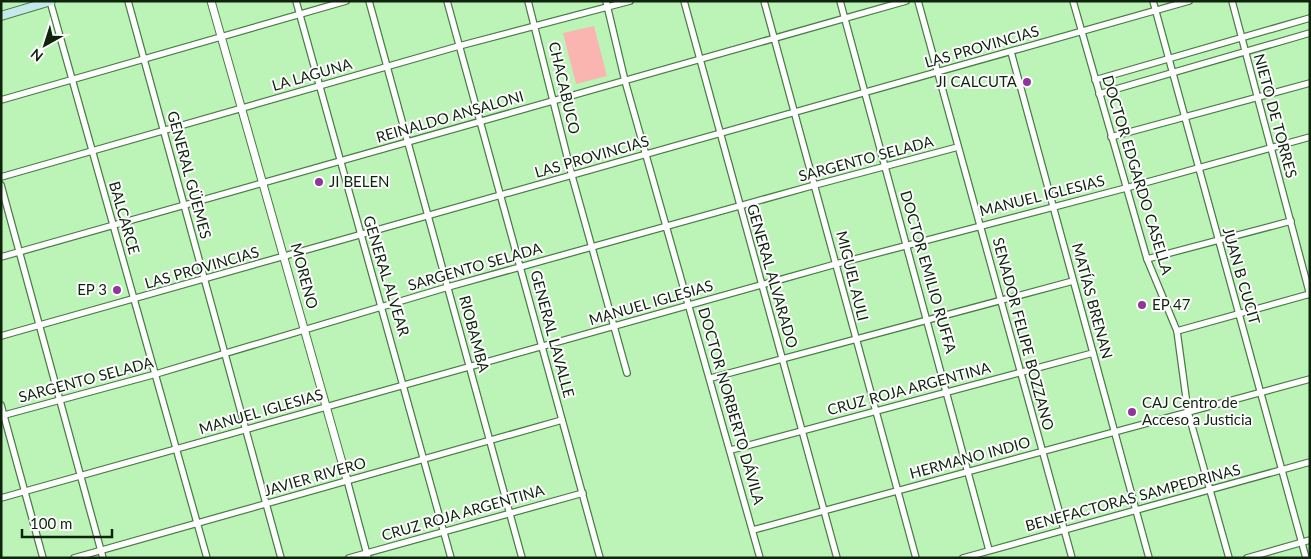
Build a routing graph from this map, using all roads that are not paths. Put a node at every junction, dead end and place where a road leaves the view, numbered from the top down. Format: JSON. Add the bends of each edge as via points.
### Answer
{"nodes":[{"id":1,"x":51,"y":1,"type":"edge"},
{"id":2,"x":128,"y":1,"type":"edge"},
{"id":3,"x":212,"y":1,"type":"edge"},
{"id":4,"x":296,"y":1,"type":"edge"},
{"id":5,"x":346,"y":1,"type":"edge"},
{"id":6,"x":369,"y":1,"type":"edge"},
{"id":7,"x":447,"y":1,"type":"edge"},
{"id":8,"x":528,"y":1,"type":"edge"},
{"id":9,"x":630,"y":1,"type":"edge"},
{"id":10,"x":684,"y":1,"type":"edge"},
{"id":11,"x":764,"y":1,"type":"edge"},
{"id":12,"x":840,"y":1,"type":"edge"},
{"id":13,"x":906,"y":1,"type":"edge"},
{"id":14,"x":918,"y":1,"type":"edge"},
{"id":15,"x":1073,"y":1,"type":"edge"},
{"id":16,"x":1153,"y":1,"type":"edge"},
{"id":17,"x":1189,"y":1,"type":"edge"},
{"id":18,"x":1232,"y":1,"type":"edge"},
{"id":19,"x":607,"y":4,"type":"edge"},
{"id":20,"x":1155,"y":11,"type":"junction"},
{"id":21,"x":300,"y":15,"type":"junction"},
{"id":22,"x":1,"y":16,"type":"edge"},
{"id":23,"x":1310,"y":18,"type":"edge"},
{"id":24,"x":844,"y":19,"type":"junction"},
{"id":25,"x":536,"y":27,"type":"junction"},
{"id":26,"x":1081,"y":32,"type":"junction"},
{"id":27,"x":1310,"y":33,"type":"edge"},
{"id":28,"x":222,"y":38,"type":"junction"},
{"id":29,"x":1241,"y":38,"type":"junction"},
{"id":30,"x":774,"y":39,"type":"junction"},
{"id":31,"x":459,"y":46,"type":"junction"},
{"id":32,"x":1245,"y":51,"type":"junction"},
{"id":33,"x":1011,"y":52,"type":"junction"},
{"id":34,"x":146,"y":60,"type":"junction"},
{"id":35,"x":700,"y":60,"type":"junction"},
{"id":36,"x":1169,"y":60,"type":"junction"},
{"id":37,"x":388,"y":67,"type":"junction"},
{"id":38,"x":937,"y":72,"type":"junction"},
{"id":39,"x":1172,"y":73,"type":"junction"},
{"id":40,"x":74,"y":79,"type":"junction"},
{"id":41,"x":626,"y":80,"type":"junction"},
{"id":42,"x":1095,"y":80,"type":"junction"},
{"id":43,"x":1310,"y":83,"type":"edge"},
{"id":44,"x":318,"y":86,"type":"junction"},
{"id":45,"x":866,"y":93,"type":"junction"},
{"id":46,"x":1099,"y":94,"type":"junction"},
{"id":47,"x":1258,"y":96,"type":"junction"},
{"id":48,"x":1,"y":100,"type":"edge"},
{"id":49,"x":553,"y":101,"type":"junction"},
{"id":50,"x":241,"y":108,"type":"junction"},
{"id":51,"x":795,"y":112,"type":"junction"},
{"id":52,"x":1184,"y":116,"type":"junction"},
{"id":53,"x":480,"y":122,"type":"junction"},
{"id":54,"x":164,"y":130,"type":"junction"},
{"id":55,"x":719,"y":134,"type":"junction"},
{"id":56,"x":1111,"y":137,"type":"junction"},
{"id":57,"x":1310,"y":137,"type":"edge"},
{"id":58,"x":408,"y":142,"type":"junction"},
{"id":59,"x":958,"y":147,"type":"junction"},
{"id":60,"x":1270,"y":148,"type":"junction"},
{"id":61,"x":92,"y":150,"type":"junction"},
{"id":62,"x":647,"y":155,"type":"junction"},
{"id":63,"x":340,"y":161,"type":"junction"},
{"id":64,"x":886,"y":168,"type":"junction"},
{"id":65,"x":1198,"y":168,"type":"junction"},
{"id":66,"x":572,"y":176,"type":"junction"},
{"id":67,"x":1,"y":177,"type":"edge"},
{"id":68,"x":264,"y":183,"type":"junction"},
{"id":69,"x":815,"y":184,"type":"junction"},
{"id":70,"x":1,"y":186,"type":"edge"},
{"id":71,"x":1126,"y":188,"type":"junction"},
{"id":72,"x":501,"y":196,"type":"junction"},
{"id":73,"x":184,"y":205,"type":"junction"},
{"id":74,"x":1054,"y":205,"type":"junction"},
{"id":75,"x":740,"y":206,"type":"junction"},
{"id":76,"x":429,"y":217,"type":"junction"},
{"id":77,"x":1291,"y":221,"type":"junction"},
{"id":78,"x":113,"y":225,"type":"junction"},
{"id":79,"x":980,"y":225,"type":"junction"},
{"id":80,"x":667,"y":226,"type":"junction"},
{"id":81,"x":360,"y":236,"type":"junction"},
{"id":82,"x":1218,"y":242,"type":"junction"},
{"id":83,"x":906,"y":245,"type":"junction"},
{"id":84,"x":592,"y":247,"type":"junction"},
{"id":85,"x":18,"y":252,"type":"junction"},
{"id":86,"x":1,"y":257,"type":"edge"},
{"id":87,"x":285,"y":258,"type":"junction"},
{"id":88,"x":1147,"y":259,"type":"junction"},
{"id":89,"x":836,"y":264,"type":"junction"},
{"id":90,"x":520,"y":267,"type":"junction"},
{"id":91,"x":205,"y":280,"type":"junction"},
{"id":92,"x":1073,"y":281,"type":"junction"},
{"id":93,"x":762,"y":285,"type":"junction"},
{"id":94,"x":448,"y":287,"type":"junction"},
{"id":95,"x":1310,"y":294,"type":"edge"},
{"id":96,"x":134,"y":300,"type":"junction"},
{"id":97,"x":1001,"y":300,"type":"junction"},
{"id":98,"x":689,"y":305,"type":"junction"},
{"id":99,"x":382,"y":306,"type":"junction"},
{"id":100,"x":1238,"y":313,"type":"junction"},
{"id":101,"x":928,"y":320,"type":"junction"},
{"id":102,"x":40,"y":325,"type":"junction"},
{"id":103,"x":614,"y":326,"type":"junction"},
{"id":104,"x":304,"y":330,"type":"junction"},
{"id":105,"x":1177,"y":331,"type":"junction"},
{"id":106,"x":1,"y":336,"type":"edge"},
{"id":107,"x":855,"y":339,"type":"junction"},
{"id":108,"x":542,"y":346,"type":"junction"},
{"id":109,"x":1093,"y":353,"type":"junction"},
{"id":110,"x":225,"y":354,"type":"junction"},
{"id":111,"x":782,"y":359,"type":"junction"},
{"id":112,"x":470,"y":366,"type":"junction"},
{"id":113,"x":1021,"y":373,"type":"junction"},
{"id":114,"x":156,"y":374,"type":"junction"},
{"id":115,"x":627,"y":374,"type":"dead end"},
{"id":116,"x":711,"y":378,"type":"junction"},
{"id":117,"x":1310,"y":379,"type":"edge"},
{"id":118,"x":404,"y":385,"type":"junction"},
{"id":119,"x":948,"y":392,"type":"junction"},
{"id":120,"x":1260,"y":392,"type":"junction"},
{"id":121,"x":60,"y":400,"type":"junction"},
{"id":122,"x":1,"y":405,"type":"edge"},
{"id":123,"x":326,"y":407,"type":"junction"},
{"id":124,"x":876,"y":411,"type":"junction"},
{"id":125,"x":1188,"y":412,"type":"junction"},
{"id":126,"x":3,"y":416,"type":"edge"},
{"id":127,"x":562,"y":420,"type":"junction"},
{"id":128,"x":246,"y":429,"type":"junction"},
{"id":129,"x":802,"y":431,"type":"junction"},
{"id":130,"x":1115,"y":432,"type":"junction"},
{"id":131,"x":490,"y":440,"type":"junction"},
{"id":132,"x":176,"y":449,"type":"junction"},
{"id":133,"x":731,"y":450,"type":"junction"},
{"id":134,"x":1042,"y":452,"type":"junction"},
{"id":135,"x":424,"y":459,"type":"junction"},
{"id":136,"x":1310,"y":462,"type":"edge"},
{"id":137,"x":1281,"y":470,"type":"junction"},
{"id":138,"x":969,"y":472,"type":"junction"},
{"id":139,"x":81,"y":476,"type":"junction"},
{"id":140,"x":347,"y":480,"type":"junction"},
{"id":141,"x":1209,"y":489,"type":"junction"},
{"id":142,"x":25,"y":491,"type":"junction"},
{"id":143,"x":898,"y":491,"type":"junction"},
{"id":144,"x":582,"y":493,"type":"junction"},
{"id":145,"x":1,"y":498,"type":"edge"},
{"id":146,"x":266,"y":503,"type":"junction"},
{"id":147,"x":1136,"y":510,"type":"junction"},
{"id":148,"x":824,"y":511,"type":"junction"},
{"id":149,"x":510,"y":513,"type":"junction"},
{"id":150,"x":197,"y":523,"type":"junction"},
{"id":151,"x":753,"y":530,"type":"junction"},
{"id":152,"x":1064,"y":530,"type":"junction"},
{"id":153,"x":444,"y":532,"type":"junction"},
{"id":154,"x":1310,"y":540,"type":"edge"},
{"id":155,"x":1302,"y":542,"type":"junction"},
{"id":156,"x":101,"y":550,"type":"junction"},
{"id":157,"x":989,"y":550,"type":"junction"},
{"id":158,"x":368,"y":555,"type":"edge"},
{"id":159,"x":43,"y":558,"type":"edge"},
{"id":160,"x":74,"y":558,"type":"edge"},
{"id":161,"x":103,"y":558,"type":"edge"},
{"id":162,"x":207,"y":558,"type":"edge"},
{"id":163,"x":281,"y":558,"type":"edge"},
{"id":164,"x":349,"y":558,"type":"edge"},
{"id":165,"x":451,"y":558,"type":"edge"},
{"id":166,"x":522,"y":558,"type":"edge"},
{"id":167,"x":600,"y":558,"type":"edge"},
{"id":168,"x":760,"y":558,"type":"edge"},
{"id":169,"x":837,"y":558,"type":"edge"},
{"id":170,"x":916,"y":558,"type":"edge"},
{"id":171,"x":963,"y":558,"type":"edge"},
{"id":172,"x":1072,"y":558,"type":"edge"},
{"id":173,"x":1149,"y":558,"type":"edge"},
{"id":174,"x":1229,"y":558,"type":"edge"},
{"id":175,"x":1247,"y":558,"type":"edge"},
{"id":176,"x":1306,"y":558,"type":"edge"}],
"edges":[{"from":1,"to":22,"type":"main road"},
{"from":1,"to":40,"type":"street","name":"BALCARCE"},
{"from":2,"to":34,"type":"street","name":"GENERAL GÜEMES"},
{"from":3,"to":28,"type":"street","name":"MORENO"},
{"from":4,"to":21,"type":"street","name":"GENERAL ALVEAR"},
{"from":5,"to":21,"type":"street"},
{"from":6,"to":37,"type":"street","name":"RIOBAMBA"},
{"from":7,"to":31,"type":"street","name":"GENERAL LAVALLE"},
{"from":8,"to":25,"type":"street","name":"CHACABUCO"},
{"from":9,"to":19,"type":"street","name":"LA LAGUNA"},
{"from":10,"to":35,"type":"street","name":"GENERAL ALVARADO"},
{"from":11,"to":30,"type":"street","name":"MIGUEL AULI"},
{"from":12,"to":24,"type":"street","name":"DOCTOR EMILIO RUFFA"},
{"from":13,"to":24,"type":"street","name":"REINALDO ANSALONI"},
{"from":14,"to":38,"type":"street","name":"SENADOR FELIPE BOZZANO"},
{"from":15,"to":26,"type":"street","name":"DOCTOR EDGARDO CASELLA"},
{"from":16,"to":20,"type":"street","name":"JUAN B CUCIT"},
{"from":17,"to":20,"type":"street","name":"LAS PROVINCIAS"},
{"from":18,"to":29,"type":"street","name":"NIETO DE TORRES"},
{"from":19,"to":25,"type":"street","name":"LA LAGUNA"},
{"from":19,"to":41,"type":"street","name":"DOCTOR NORBERTO DÁVILA"},
{"from":20,"to":26,"type":"street","name":"LAS PROVINCIAS"},
{"from":20,"to":36,"type":"street","name":"JUAN B CUCIT"},
{"from":21,"to":28,"type":"street"},
{"from":21,"to":44,"type":"street","name":"GENERAL ALVEAR"},
{"from":23,"to":29,"type":"street"},
{"from":24,"to":30,"type":"street","name":"REINALDO ANSALONI"},
{"from":24,"to":45,"type":"street","name":"DOCTOR EMILIO RUFFA"},
{"from":25,"to":31,"type":"street","name":"LA LAGUNA"},
{"from":25,"to":49,"type":"street","name":"CHACABUCO"},
{"from":26,"to":33,"type":"street","name":"LAS PROVINCIAS"},
{"from":26,"to":42,"type":"street","name":"DOCTOR EDGARDO CASELLA"},
{"from":27,"to":32,"type":"street"},
{"from":28,"to":34,"type":"street"},
{"from":28,"to":50,"type":"street","name":"MORENO"},
{"from":29,"to":32,"type":"street","name":"NIETO DE TORRES"},
{"from":29,"to":36,"type":"street"},
{"from":30,"to":35,"type":"street","name":"REINALDO ANSALONI"},
{"from":30,"to":51,"type":"street","name":"MIGUEL AULI"},
{"from":31,"to":37,"type":"street","name":"LA LAGUNA"},
{"from":31,"to":53,"type":"street","name":"GENERAL LAVALLE"},
{"from":32,"to":39,"type":"street"},
{"from":32,"to":47,"type":"street","name":"NIETO DE TORRES"},
{"from":33,"to":38,"type":"street","name":"LAS PROVINCIAS"},
{"from":33,"to":74,"type":"street","name":"MATÍAS BRENAN"},
{"from":34,"to":40,"type":"street"},
{"from":34,"to":54,"type":"street","name":"GENERAL GÜEMES"},
{"from":35,"to":41,"type":"street","name":"REINALDO ANSALONI"},
{"from":35,"to":55,"type":"street","name":"GENERAL ALVARADO"},
{"from":36,"to":39,"type":"street","name":"JUAN B CUCIT"},
{"from":36,"to":42,"type":"street"},
{"from":37,"to":44,"type":"street","name":"LA LAGUNA"},
{"from":37,"to":58,"type":"street","name":"RIOBAMBA"},
{"from":38,"to":45,"type":"street","name":"LAS PROVINCIAS"},
{"from":38,"to":59,"type":"street","name":"SENADOR FELIPE BOZZANO"},
{"from":39,"to":46,"type":"street"},
{"from":39,"to":52,"type":"street","name":"JUAN B CUCIT"},
{"from":40,"to":48,"type":"street"},
{"from":40,"to":61,"type":"street","name":"BALCARCE"},
{"from":41,"to":49,"type":"street","name":"REINALDO ANSALONI"},
{"from":41,"to":62,"type":"street","name":"DOCTOR NORBERTO DÁVILA"},
{"from":42,"to":46,"type":"street","name":"DOCTOR EDGARDO CASELLA"},
{"from":43,"to":47,"type":"street"},
{"from":44,"to":50,"type":"street","name":"LA LAGUNA"},
{"from":44,"to":63,"type":"street","name":"GENERAL ALVEAR"},
{"from":45,"to":51,"type":"street","name":"LAS PROVINCIAS"},
{"from":45,"to":64,"type":"street","name":"DOCTOR EMILIO RUFFA"},
{"from":46,"to":56,"type":"street","name":"DOCTOR EDGARDO CASELLA"},
{"from":47,"to":52,"type":"street"},
{"from":47,"to":60,"type":"street","name":"NIETO DE TORRES"},
{"from":49,"to":53,"type":"street","name":"REINALDO ANSALONI"},
{"from":49,"to":66,"type":"street","name":"CHACABUCO"},
{"from":50,"to":54,"type":"street","name":"LA LAGUNA"},
{"from":50,"to":68,"type":"street","name":"MORENO"},
{"from":51,"to":55,"type":"street","name":"LAS PROVINCIAS"},
{"from":51,"to":69,"type":"street","name":"MIGUEL AULI"},
{"from":52,"to":56,"type":"street"},
{"from":52,"to":65,"type":"street","name":"JUAN B CUCIT"},
{"from":53,"to":58,"type":"street","name":"REINALDO ANSALONI"},
{"from":53,"to":72,"type":"street","name":"GENERAL LAVALLE"},
{"from":54,"to":61,"type":"street","name":"LA LAGUNA"},
{"from":54,"to":73,"type":"street","name":"GENERAL GÜEMES"},
{"from":55,"to":62,"type":"street","name":"LAS PROVINCIAS"},
{"from":55,"to":75,"type":"street","name":"GENERAL ALVARADO"},
{"from":56,"to":71,"type":"street","name":"DOCTOR EDGARDO CASELLA"},
{"from":57,"to":60,"type":"street","name":"MANUEL IGLESIAS"},
{"from":58,"to":63,"type":"street","name":"REINALDO ANSALONI"},
{"from":58,"to":76,"type":"street","name":"RIOBAMBA"},
{"from":59,"to":64,"type":"street","name":"SARGENTO SELADA"},
{"from":59,"to":79,"type":"street","name":"SENADOR FELIPE BOZZANO"},
{"from":60,"to":65,"type":"street","name":"MANUEL IGLESIAS"},
{"from":60,"to":77,"type":"street","name":"NIETO DE TORRES"},
{"from":61,"to":67,"type":"street","name":"LA LAGUNA"},
{"from":61,"to":78,"type":"street","name":"BALCARCE"},
{"from":62,"to":66,"type":"street","name":"LAS PROVINCIAS"},
{"from":62,"to":80,"type":"street","name":"DOCTOR NORBERTO DÁVILA"},
{"from":63,"to":68,"type":"street","name":"REINALDO ANSALONI"},
{"from":63,"to":81,"type":"street","name":"GENERAL ALVEAR"},
{"from":64,"to":69,"type":"street","name":"SARGENTO SELADA"},
{"from":64,"to":83,"type":"street","name":"DOCTOR EMILIO RUFFA"},
{"from":65,"to":71,"type":"street","name":"MANUEL IGLESIAS"},
{"from":65,"to":82,"type":"street","name":"JUAN B CUCIT"},
{"from":66,"to":72,"type":"street","name":"LAS PROVINCIAS"},
{"from":66,"to":84,"type":"street","name":"CHACABUCO"},
{"from":68,"to":73,"type":"street","name":"REINALDO ANSALONI"},
{"from":68,"to":87,"type":"street","name":"MORENO"},
{"from":69,"to":75,"type":"street","name":"SARGENTO SELADA"},
{"from":69,"to":89,"type":"street","name":"MIGUEL AULI"},
{"from":70,"to":85,"type":"street"},
{"from":71,"to":74,"type":"street","name":"MANUEL IGLESIAS"},
{"from":71,"to":88,"type":"street","name":"DOCTOR EDGARDO CASELLA"},
{"from":72,"to":76,"type":"street","name":"LAS PROVINCIAS"},
{"from":72,"to":90,"type":"street","name":"GENERAL LAVALLE"},
{"from":73,"to":78,"type":"street","name":"REINALDO ANSALONI"},
{"from":73,"to":91,"type":"street","name":"GENERAL GÜEMES"},
{"from":74,"to":79,"type":"street","name":"MANUEL IGLESIAS"},
{"from":74,"to":92,"type":"street","name":"MATÍAS BRENAN"},
{"from":75,"to":80,"type":"street","name":"SARGENTO SELADA"},
{"from":75,"to":93,"type":"street","name":"GENERAL ALVARADO"},
{"from":76,"to":81,"type":"street","name":"LAS PROVINCIAS"},
{"from":76,"to":94,"type":"street","name":"RIOBAMBA"},
{"from":77,"to":82,"type":"street"},
{"from":77,"to":95,"type":"street","name":"NIETO DE TORRES"},
{"from":78,"to":85,"type":"street","name":"REINALDO ANSALONI"},
{"from":78,"to":96,"type":"street","name":"BALCARCE"},
{"from":79,"to":83,"type":"street","name":"MANUEL IGLESIAS"},
{"from":79,"to":97,"type":"street","name":"SENADOR FELIPE BOZZANO"},
{"from":80,"to":84,"type":"street","name":"SARGENTO SELADA"},
{"from":80,"to":98,"type":"street","name":"DOCTOR NORBERTO DÁVILA"},
{"from":81,"to":87,"type":"street","name":"LAS PROVINCIAS"},
{"from":81,"to":99,"type":"street","name":"GENERAL ALVEAR"},
{"from":82,"to":88,"type":"street"},
{"from":82,"to":100,"type":"street","name":"JUAN B CUCIT"},
{"from":83,"to":89,"type":"street","name":"MANUEL IGLESIAS"},
{"from":83,"to":101,"type":"street","name":"DOCTOR EMILIO RUFFA"},
{"from":84,"to":90,"type":"street","name":"SARGENTO SELADA"},
{"from":84,"to":103,"type":"street","name":"CHACABUCO"},
{"from":85,"to":86,"type":"street","name":"REINALDO ANSALONI"},
{"from":85,"to":102,"type":"street"},
{"from":87,"to":91,"type":"street","name":"LAS PROVINCIAS"},
{"from":87,"to":104,"type":"street","name":"MORENO"},
{"from":88,"to":105,"type":"street","name":"DOCTOR EDGARDO CASELLA"},
{"from":89,"to":93,"type":"street","name":"MANUEL IGLESIAS"},
{"from":89,"to":107,"type":"street","name":"MIGUEL AULI"},
{"from":90,"to":94,"type":"street","name":"SARGENTO SELADA"},
{"from":90,"to":108,"type":"street","name":"GENERAL LAVALLE"},
{"from":91,"to":96,"type":"street","name":"LAS PROVINCIAS"},
{"from":91,"to":110,"type":"street","name":"GENERAL GÜEMES"},
{"from":92,"to":97,"type":"street"},
{"from":92,"to":109,"type":"street","name":"MATÍAS BRENAN"},
{"from":93,"to":98,"type":"street","name":"MANUEL IGLESIAS"},
{"from":93,"to":111,"type":"street","name":"GENERAL ALVARADO"},
{"from":94,"to":99,"type":"street","name":"SARGENTO SELADA"},
{"from":94,"to":112,"type":"street","name":"RIOBAMBA"},
{"from":95,"to":100,"type":"street"},
{"from":96,"to":102,"type":"street","name":"LAS PROVINCIAS"},
{"from":96,"to":114,"type":"street","name":"BALCARCE"},
{"from":97,"to":101,"type":"street"},
{"from":97,"to":113,"type":"street","name":"SENADOR FELIPE BOZZANO"},
{"from":98,"to":103,"type":"street","name":"MANUEL IGLESIAS"},
{"from":98,"to":116,"type":"street","name":"DOCTOR NORBERTO DÁVILA"},
{"from":99,"to":104,"type":"street","name":"SARGENTO SELADA"},
{"from":99,"to":118,"type":"street","name":"GENERAL ALVEAR"},
{"from":100,"to":105,"type":"street"},
{"from":100,"to":120,"type":"street","name":"JUAN B CUCIT"},
{"from":101,"to":107,"type":"street"},
{"from":101,"to":119,"type":"street","name":"DOCTOR EMILIO RUFFA"},
{"from":102,"to":106,"type":"street","name":"LAS PROVINCIAS"},
{"from":102,"to":121,"type":"street"},
{"from":103,"to":108,"type":"street","name":"MANUEL IGLESIAS"},
{"from":103,"to":115,"type":"street","name":"CHACABUCO"},
{"from":104,"to":110,"type":"street","name":"SARGENTO SELADA"},
{"from":104,"to":123,"type":"street","name":"MORENO"},
{"from":105,"to":125,"type":"street","name":"DOCTOR EDGARDO CASELLA"},
{"from":107,"to":111,"type":"street"},
{"from":107,"to":124,"type":"street","name":"MIGUEL AULI"},
{"from":108,"to":112,"type":"street","name":"MANUEL IGLESIAS"},
{"from":108,"to":127,"type":"street","name":"GENERAL LAVALLE"},
{"from":109,"to":113,"type":"street","name":"CRUZ ROJA ARGENTINA"},
{"from":109,"to":130,"type":"street","name":"MATÍAS BRENAN"},
{"from":110,"to":114,"type":"street","name":"SARGENTO SELADA"},
{"from":110,"to":128,"type":"street","name":"GENERAL GÜEMES"},
{"from":111,"to":116,"type":"street"},
{"from":111,"to":129,"type":"street","name":"GENERAL ALVARADO"},
{"from":112,"to":118,"type":"street","name":"MANUEL IGLESIAS"},
{"from":112,"to":131,"type":"street","name":"RIOBAMBA"},
{"from":113,"to":119,"type":"street","name":"CRUZ ROJA ARGENTINA"},
{"from":113,"to":134,"type":"street","name":"SENADOR FELIPE BOZZANO"},
{"from":114,"to":121,"type":"street","name":"SARGENTO SELADA"},
{"from":114,"to":132,"type":"street","name":"BALCARCE"},
{"from":116,"to":133,"type":"street","name":"DOCTOR NORBERTO DÁVILA"},
{"from":117,"to":120,"type":"street","name":"HERMANO INDIO"},
{"from":118,"to":123,"type":"street","name":"MANUEL IGLESIAS"},
{"from":118,"to":135,"type":"street","name":"GENERAL ALVEAR"},
{"from":119,"to":124,"type":"street","name":"CRUZ ROJA ARGENTINA"},
{"from":119,"to":138,"type":"street","name":"DOCTOR EMILIO RUFFA"},
{"from":120,"to":125,"type":"street","name":"HERMANO INDIO"},
{"from":120,"to":137,"type":"street","name":"JUAN B CUCIT"},
{"from":121,"to":126,"type":"street","name":"SARGENTO SELADA"},
{"from":121,"to":139,"type":"street"},
{"from":122,"to":126,"type":"street"},
{"from":123,"to":128,"type":"street","name":"MANUEL IGLESIAS"},
{"from":123,"to":140,"type":"street","name":"MORENO"},
{"from":124,"to":129,"type":"street","name":"CRUZ ROJA ARGENTINA"},
{"from":124,"to":143,"type":"street","name":"MIGUEL AULI"},
{"from":125,"to":130,"type":"street","name":"HERMANO INDIO"},
{"from":125,"to":141,"type":"street","name":"DOCTOR EDGARDO CASELLA"},
{"from":126,"to":142,"type":"street"},
{"from":127,"to":131,"type":"street","name":"JAVIER RIVERO"},
{"from":127,"to":144,"type":"street","name":"GENERAL LAVALLE"},
{"from":128,"to":132,"type":"street","name":"MANUEL IGLESIAS"},
{"from":128,"to":146,"type":"street","name":"GENERAL GÜEMES"},
{"from":129,"to":133,"type":"street","name":"CRUZ ROJA ARGENTINA"},
{"from":129,"to":148,"type":"street","name":"GENERAL ALVARADO"},
{"from":130,"to":134,"type":"street","name":"HERMANO INDIO"},
{"from":130,"to":147,"type":"street","name":"MATÍAS BRENAN"},
{"from":131,"to":135,"type":"street","name":"JAVIER RIVERO"},
{"from":131,"to":149,"type":"street","name":"RIOBAMBA"},
{"from":132,"to":139,"type":"street","name":"MANUEL IGLESIAS"},
{"from":132,"to":150,"type":"street","name":"BALCARCE"},
{"from":133,"to":151,"type":"street","name":"DOCTOR NORBERTO DÁVILA"},
{"from":134,"to":138,"type":"street","name":"HERMANO INDIO"},
{"from":134,"to":152,"type":"street","name":"SENADOR FELIPE BOZZANO"},
{"from":135,"to":140,"type":"street","name":"JAVIER RIVERO"},
{"from":135,"to":153,"type":"street","name":"GENERAL ALVEAR"},
{"from":136,"to":137,"type":"street","name":"BENEFACTORAS SAMPEDRINAS"},
{"from":137,"to":141,"type":"street","name":"BENEFACTORAS SAMPEDRINAS"},
{"from":137,"to":155,"type":"street","name":"JUAN B CUCIT"},
{"from":138,"to":143,"type":"street","name":"HERMANO INDIO"},
{"from":138,"to":157,"type":"street","name":"DOCTOR EMILIO RUFFA"},
{"from":139,"to":142,"type":"street","name":"MANUEL IGLESIAS"},
{"from":139,"to":156,"type":"street"},
{"from":140,"to":146,"type":"street","name":"JAVIER RIVERO"},
{"from":140,"to":158,"type":"street","name":"MORENO"},
{"from":141,"to":147,"type":"street","name":"BENEFACTORAS SAMPEDRINAS"},
{"from":141,"to":174,"type":"street","name":"DOCTOR EDGARDO CASELLA"},
{"from":142,"to":145,"type":"street","name":"MANUEL IGLESIAS"},
{"from":142,"to":159,"type":"street"},
{"from":143,"to":148,"type":"street","name":"HERMANO INDIO"},
{"from":143,"to":170,"type":"street","name":"MIGUEL AULI"},
{"from":144,"to":149,"type":"street","name":"CRUZ ROJA ARGENTINA"},
{"from":144,"to":167,"type":"street","name":"GENERAL LAVALLE"},
{"from":146,"to":150,"type":"street","name":"JAVIER RIVERO"},
{"from":146,"to":163,"type":"street","name":"GENERAL GÜEMES"},
{"from":147,"to":152,"type":"street","name":"BENEFACTORAS SAMPEDRINAS"},
{"from":147,"to":173,"type":"street","name":"MATÍAS BRENAN"},
{"from":148,"to":151,"type":"street","name":"HERMANO INDIO"},
{"from":148,"to":169,"type":"street","name":"GENERAL ALVARADO"},
{"from":149,"to":153,"type":"street","name":"CRUZ ROJA ARGENTINA"},
{"from":149,"to":166,"type":"street","name":"RIOBAMBA"},
{"from":150,"to":156,"type":"street","name":"JAVIER RIVERO"},
{"from":150,"to":162,"type":"street","name":"BALCARCE"},
{"from":151,"to":168,"type":"street","name":"DOCTOR NORBERTO DÁVILA"},
{"from":152,"to":157,"type":"street","name":"BENEFACTORAS SAMPEDRINAS"},
{"from":152,"to":172,"type":"street","name":"SENADOR FELIPE BOZZANO"},
{"from":153,"to":158,"type":"street","name":"CRUZ ROJA ARGENTINA"},
{"from":153,"to":165,"type":"street","name":"GENERAL ALVEAR"},
{"from":154,"to":155,"type":"street"},
{"from":155,"to":175,"type":"street"},
{"from":155,"to":176,"type":"street","name":"JUAN B CUCIT"},
{"from":156,"to":160,"type":"street","name":"JAVIER RIVERO"},
{"from":156,"to":161,"type":"street"},
{"from":157,"to":171,"type":"street","name":"BENEFACTORAS SAMPEDRINAS"},
{"from":158,"to":164,"type":"street","name":"CRUZ ROJA ARGENTINA"}]}
